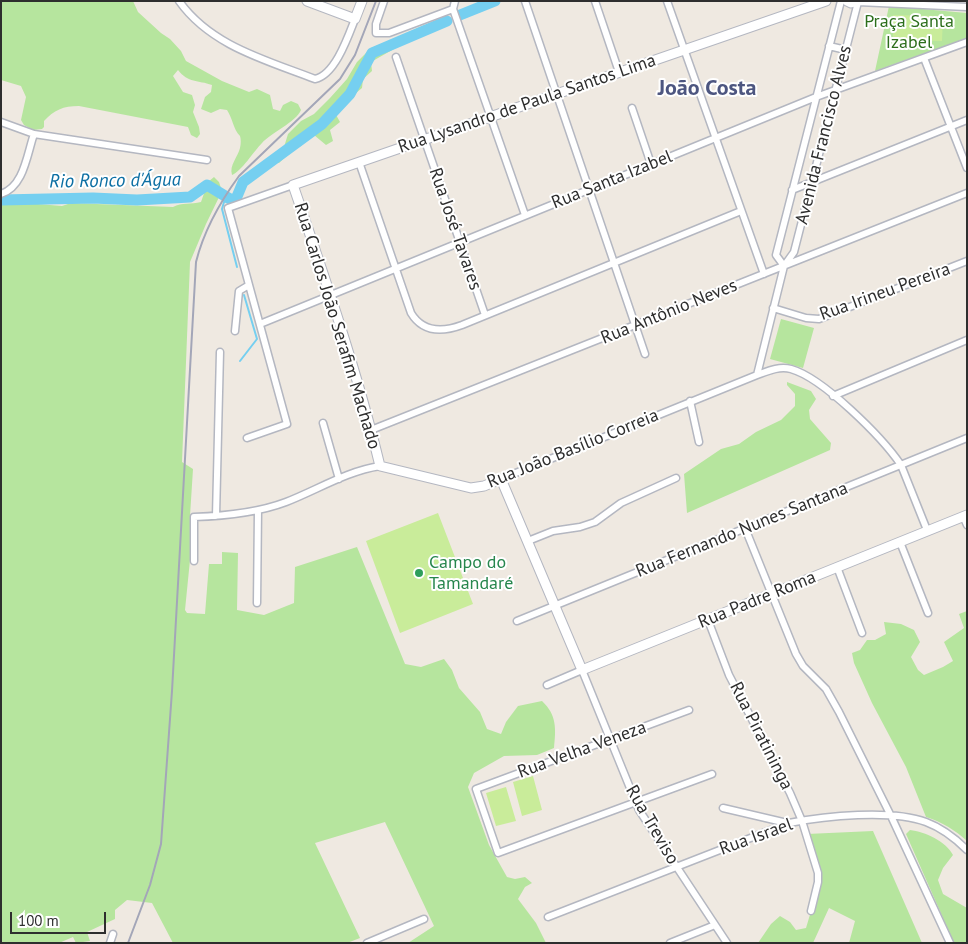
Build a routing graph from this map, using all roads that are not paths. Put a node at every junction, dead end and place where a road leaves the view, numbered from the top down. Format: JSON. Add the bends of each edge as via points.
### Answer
{"nodes":[{"id":1,"x":179,"y":1,"type":"edge"},
{"id":2,"x":307,"y":1,"type":"edge"},
{"id":3,"x":362,"y":1,"type":"edge"},
{"id":4,"x":384,"y":1,"type":"edge"},
{"id":5,"x":455,"y":1,"type":"edge"},
{"id":6,"x":525,"y":1,"type":"edge"},
{"id":7,"x":595,"y":1,"type":"edge"},
{"id":8,"x":667,"y":1,"type":"edge"},
{"id":9,"x":826,"y":1,"type":"edge"},
{"id":10,"x":841,"y":1,"type":"edge"},
{"id":11,"x":847,"y":1,"type":"edge"},
{"id":12,"x":859,"y":1,"type":"edge"},
{"id":13,"x":967,"y":7,"type":"edge"},
{"id":14,"x":453,"y":9,"type":"junction"},
{"id":15,"x":355,"y":20,"type":"junction"},
{"id":16,"x":967,"y":42,"type":"edge"},
{"id":17,"x":829,"y":46,"type":"junction"},
{"id":18,"x":684,"y":49,"type":"junction"},
{"id":19,"x":846,"y":50,"type":"junction"},
{"id":20,"x":396,"y":57,"type":"dead end"},
{"id":21,"x":924,"y":58,"type":"junction"},
{"id":22,"x":619,"y":72,"type":"junction"},
{"id":23,"x":836,"y":90,"type":"junction"},
{"id":24,"x":555,"y":94,"type":"junction"},
{"id":25,"x":816,"y":97,"type":"junction"},
{"id":26,"x":632,"y":108,"type":"dead end"},
{"id":27,"x":490,"y":117,"type":"junction"},
{"id":28,"x":967,"y":120,"type":"edge"},
{"id":29,"x":1,"y":122,"type":"edge"},
{"id":30,"x":950,"y":126,"type":"junction"},
{"id":31,"x":34,"y":134,"type":"junction"},
{"id":32,"x":715,"y":138,"type":"junction"},
{"id":33,"x":424,"y":140,"type":"junction"},
{"id":34,"x":207,"y":160,"type":"dead end"},
{"id":35,"x":359,"y":162,"type":"junction"},
{"id":36,"x":651,"y":164,"type":"junction"},
{"id":37,"x":967,"y":168,"type":"edge"},
{"id":38,"x":812,"y":182,"type":"junction"},
{"id":39,"x":293,"y":185,"type":"junction"},
{"id":40,"x":588,"y":190,"type":"junction"},
{"id":41,"x":792,"y":190,"type":"junction"},
{"id":42,"x":1,"y":194,"type":"edge"},
{"id":43,"x":967,"y":194,"type":"edge"},
{"id":44,"x":741,"y":211,"type":"junction"},
{"id":45,"x":525,"y":216,"type":"junction"},
{"id":46,"x":460,"y":242,"type":"junction"},
{"id":47,"x":967,"y":261,"type":"edge"},
{"id":48,"x":613,"y":262,"type":"junction"},
{"id":49,"x":784,"y":266,"type":"junction"},
{"id":50,"x":396,"y":268,"type":"junction"},
{"id":51,"x":764,"y":274,"type":"junction"},
{"id":52,"x":249,"y":285,"type":"junction"},
{"id":53,"x":331,"y":295,"type":"junction"},
{"id":54,"x":773,"y":308,"type":"junction"},
{"id":55,"x":485,"y":315,"type":"junction"},
{"id":56,"x":260,"y":324,"type":"junction"},
{"id":57,"x":635,"y":325,"type":"junction"},
{"id":58,"x":235,"y":331,"type":"dead end"},
{"id":59,"x":967,"y":340,"type":"edge"},
{"id":60,"x":220,"y":352,"type":"dead end"},
{"id":61,"x":645,"y":354,"type":"dead end"},
{"id":62,"x":757,"y":374,"type":"junction"},
{"id":63,"x":833,"y":396,"type":"junction"},
{"id":64,"x":690,"y":401,"type":"junction"},
{"id":65,"x":323,"y":423,"type":"dead end"},
{"id":66,"x":371,"y":430,"type":"junction"},
{"id":67,"x":247,"y":438,"type":"dead end"},
{"id":68,"x":967,"y":438,"type":"edge"},
{"id":69,"x":699,"y":442,"type":"dead end"},
{"id":70,"x":901,"y":465,"type":"junction"},
{"id":71,"x":380,"y":466,"type":"junction"},
{"id":72,"x":676,"y":478,"type":"dead end"},
{"id":73,"x":339,"y":479,"type":"junction"},
{"id":74,"x":501,"y":479,"type":"junction"},
{"id":75,"x":258,"y":510,"type":"junction"},
{"id":76,"x":216,"y":516,"type":"junction"},
{"id":77,"x":966,"y":519,"type":"edge"},
{"id":78,"x":745,"y":528,"type":"junction"},
{"id":79,"x":927,"y":530,"type":"junction"},
{"id":80,"x":528,"y":542,"type":"junction"},
{"id":81,"x":900,"y":542,"type":"junction"},
{"id":82,"x":194,"y":561,"type":"dead end"},
{"id":83,"x":837,"y":567,"type":"junction"},
{"id":84,"x":771,"y":594,"type":"junction"},
{"id":85,"x":258,"y":603,"type":"dead end"},
{"id":86,"x":555,"y":606,"type":"junction"},
{"id":87,"x":928,"y":613,"type":"dead end"},
{"id":88,"x":708,"y":620,"type":"junction"},
{"id":89,"x":517,"y":621,"type":"dead end"},
{"id":90,"x":862,"y":633,"type":"dead end"},
{"id":91,"x":582,"y":670,"type":"junction"},
{"id":92,"x":546,"y":685,"type":"dead end"},
{"id":93,"x":689,"y":710,"type":"dead end"},
{"id":94,"x":610,"y":739,"type":"junction"},
{"id":95,"x":712,"y":774,"type":"dead end"},
{"id":96,"x":636,"y":802,"type":"junction"},
{"id":97,"x":723,"y":808,"type":"dead end"},
{"id":98,"x":891,"y":816,"type":"junction"},
{"id":99,"x":802,"y":820,"type":"junction"},
{"id":100,"x":788,"y":823,"type":"junction"},
{"id":101,"x":967,"y":850,"type":"edge"},
{"id":102,"x":677,"y":867,"type":"junction"},
{"id":103,"x":811,"y":911,"type":"dead end"},
{"id":104,"x":548,"y":917,"type":"dead end"},
{"id":105,"x":424,"y":919,"type":"dead end"},
{"id":106,"x":715,"y":925,"type":"junction"},
{"id":107,"x":113,"y":934,"type":"dead end"},
{"id":108,"x":110,"y":943,"type":"edge"},
{"id":109,"x":367,"y":943,"type":"edge"},
{"id":110,"x":670,"y":943,"type":"edge"},
{"id":111,"x":727,"y":943,"type":"edge"},
{"id":112,"x":950,"y":943,"type":"edge"}],
"edges":[{"from":1,"to":15,"type":"street","via":[[200,25],[215,36],[315,79],[328,72],[336,61]]},
{"from":2,"to":15,"type":"street"},
{"from":3,"to":15,"type":"street"},
{"from":4,"to":14,"type":"street","via":[[375,27],[380,34]]},
{"from":5,"to":14,"type":"street"},
{"from":6,"to":24,"type":"street"},
{"from":7,"to":22,"type":"street"},
{"from":8,"to":18,"type":"street"},
{"from":9,"to":18,"type":"street","name":"Rua Lysandro de Paula Santos Lima"},
{"from":10,"to":17,"type":"street","name":"Avenida Francisco Alves"},
{"from":11,"to":12,"type":"street"},
{"from":12,"to":13,"type":"street"},
{"from":12,"to":19,"type":"street","name":"Avenida Francisco Alves"},
{"from":14,"to":27,"type":"street"},
{"from":16,"to":21,"type":"street","name":"Rua Santa Izabel"},
{"from":17,"to":19,"type":"street"},
{"from":17,"to":25,"type":"street","name":"Avenida Francisco Alves"},
{"from":18,"to":22,"type":"street","name":"Rua Lysandro de Paula Santos Lima"},
{"from":18,"to":32,"type":"street"},
{"from":19,"to":23,"type":"street","name":"Avenida Francisco Alves"},
{"from":20,"to":33,"type":"street","name":"Rua José Tavares"},
{"from":21,"to":23,"type":"street","name":"Rua Santa Izabel"},
{"from":21,"to":30,"type":"street"},
{"from":22,"to":24,"type":"street","name":"Rua Lysandro de Paula Santos Lima"},
{"from":23,"to":25,"type":"street","name":"Rua Santa Izabel"},
{"from":23,"to":38,"type":"street","name":"Avenida Francisco Alves"},
{"from":24,"to":27,"type":"street","name":"Rua Lysandro de Paula Santos Lima"},
{"from":24,"to":40,"type":"street"},
{"from":25,"to":32,"type":"street","name":"Rua Santa Izabel"},
{"from":25,"to":41,"type":"street","name":"Avenida Francisco Alves"},
{"from":26,"to":36,"type":"street"},
{"from":27,"to":33,"type":"street","name":"Rua Lysandro de Paula Santos Lima"},
{"from":27,"to":45,"type":"street"},
{"from":28,"to":30,"type":"street"},
{"from":29,"to":31,"type":"street"},
{"from":30,"to":37,"type":"street"},
{"from":30,"to":38,"type":"street"},
{"from":31,"to":34,"type":"street"},
{"from":31,"to":42,"type":"street","via":[[18,181],[8,192]]},
{"from":32,"to":36,"type":"street","name":"Rua Santa Izabel"},
{"from":32,"to":44,"type":"street"},
{"from":33,"to":35,"type":"street","name":"Rua Lysandro de Paula Santos Lima"},
{"from":33,"to":46,"type":"street","name":"Rua José Tavares"},
{"from":35,"to":39,"type":"street","name":"Rua Lysandro de Paula Santos Lima"},
{"from":35,"to":50,"type":"street"},
{"from":36,"to":40,"type":"street","name":"Rua Santa Izabel"},
{"from":38,"to":41,"type":"street"},
{"from":38,"to":49,"type":"street","name":"Avenida Francisco Alves","via":[[794,252]]},
{"from":39,"to":52,"type":"street","name":"Rua Lysandro de Paula Santos Lima","via":[[228,208]]},
{"from":39,"to":53,"type":"street","name":"Rua Carlos João Serafim Machado"},
{"from":40,"to":45,"type":"street","name":"Rua Santa Izabel"},
{"from":40,"to":48,"type":"street"},
{"from":41,"to":49,"type":"street","name":"Avenida Francisco Alves","via":[[776,255]]},
{"from":43,"to":49,"type":"street","name":"Rua Antônio Neves"},
{"from":44,"to":48,"type":"street"},
{"from":44,"to":51,"type":"street"},
{"from":45,"to":46,"type":"street","name":"Rua Santa Izabel"},
{"from":46,"to":50,"type":"street","name":"Rua Santa Izabel"},
{"from":46,"to":55,"type":"street","name":"Rua José Tavares"},
{"from":47,"to":54,"type":"street","name":"Rua Irineu Pereira","via":[[819,319]]},
{"from":48,"to":55,"type":"street"},
{"from":48,"to":57,"type":"street"},
{"from":49,"to":51,"type":"street","name":"Rua Antônio Neves"},
{"from":49,"to":54,"type":"street","name":"Avenida Francisco Alves"},
{"from":50,"to":53,"type":"street","name":"Rua Santa Izabel"},
{"from":50,"to":55,"type":"street","via":[[411,314],[426,328],[454,328]]},
{"from":51,"to":57,"type":"street","name":"Rua Antônio Neves"},
{"from":52,"to":56,"type":"street"},
{"from":52,"to":58,"type":"street","via":[[239,291]]},
{"from":53,"to":56,"type":"street","name":"Rua Santa Izabel"},
{"from":53,"to":66,"type":"street","name":"Rua Carlos João Serafim Machado"},
{"from":54,"to":62,"type":"street","name":"Avenida Francisco Alves"},
{"from":56,"to":67,"type":"street","via":[[287,424]]},
{"from":57,"to":61,"type":"street"},
{"from":57,"to":66,"type":"street","name":"Rua Antônio Neves"},
{"from":59,"to":63,"type":"street"},
{"from":60,"to":76,"type":"street"},
{"from":62,"to":63,"type":"street","name":"Rua João Basílio Correia","via":[[776,368],[789,369],[811,379]]},
{"from":62,"to":64,"type":"street","name":"Rua João Basílio Correia"},
{"from":63,"to":70,"type":"street","name":"Rua João Basílio Correia","via":[[876,435]]},
{"from":64,"to":69,"type":"street"},
{"from":64,"to":74,"type":"street","name":"Rua João Basílio Correia"},
{"from":65,"to":73,"type":"street"},
{"from":66,"to":71,"type":"street","name":"Rua Carlos João Serafim Machado"},
{"from":68,"to":70,"type":"street","name":"Rua Fernando Nunes Santana"},
{"from":70,"to":78,"type":"street","name":"Rua Fernando Nunes Santana"},
{"from":70,"to":79,"type":"street","name":"Rua João Basílio Correia"},
{"from":71,"to":73,"type":"street","name":"Rua João Basílio Correia"},
{"from":71,"to":74,"type":"street","name":"Rua João Basílio Correia","via":[[471,488]]},
{"from":72,"to":80,"type":"street","via":[[621,503],[594,522]]},
{"from":73,"to":75,"type":"street","name":"Rua João Basílio Correia","via":[[284,503]]},
{"from":74,"to":80,"type":"street"},
{"from":75,"to":76,"type":"street","name":"Rua João Basílio Correia"},
{"from":75,"to":85,"type":"street"},
{"from":76,"to":82,"type":"street","name":"Rua João Basílio Correia","via":[[194,517]]},
{"from":77,"to":79,"type":"street","name":"Rua Padre Roma"},
{"from":78,"to":84,"type":"street"},
{"from":78,"to":86,"type":"street","name":"Rua Fernando Nunes Santana"},
{"from":79,"to":81,"type":"street","name":"Rua Padre Roma"},
{"from":80,"to":86,"type":"street"},
{"from":81,"to":83,"type":"street","name":"Rua Padre Roma"},
{"from":81,"to":87,"type":"street"},
{"from":83,"to":84,"type":"street","name":"Rua Padre Roma"},
{"from":83,"to":90,"type":"street"},
{"from":84,"to":88,"type":"street","name":"Rua Padre Roma"},
{"from":84,"to":98,"type":"street","via":[[799,660],[830,696]]},
{"from":86,"to":89,"type":"street","name":"Rua Fernando Nunes Santana"},
{"from":86,"to":91,"type":"street"},
{"from":88,"to":91,"type":"street","name":"Rua Padre Roma"},
{"from":88,"to":99,"type":"street","name":"Rua Piratininga","via":[[730,675]]},
{"from":91,"to":92,"type":"street","name":"Rua Padre Roma"},
{"from":91,"to":94,"type":"street","name":"Rua Treviso"},
{"from":93,"to":94,"type":"street","name":"Rua Velha Veneza"},
{"from":94,"to":96,"type":"street","name":"Rua Treviso"},
{"from":94,"to":96,"type":"street","name":"Rua Velha Veneza","via":[[476,789],[498,853]]},
{"from":95,"to":96,"type":"street"},
{"from":96,"to":102,"type":"street","name":"Rua Treviso"},
{"from":97,"to":100,"type":"street"},
{"from":98,"to":99,"type":"street","name":"Rua Israel"},
{"from":98,"to":101,"type":"street","name":"Rua Israel","via":[[927,822],[953,837]]},
{"from":98,"to":112,"type":"street"},
{"from":99,"to":100,"type":"street","name":"Rua Israel"},
{"from":99,"to":103,"type":"street","name":"Rua Piratininga","via":[[818,873]]},
{"from":100,"to":102,"type":"street","name":"Rua Israel"},
{"from":102,"to":104,"type":"street","name":"Rua Israel"},
{"from":102,"to":106,"type":"street","name":"Rua Treviso"},
{"from":105,"to":109,"type":"street"},
{"from":106,"to":110,"type":"street"},
{"from":106,"to":111,"type":"street","name":"Rua Treviso"},
{"from":107,"to":108,"type":"street"}]}
